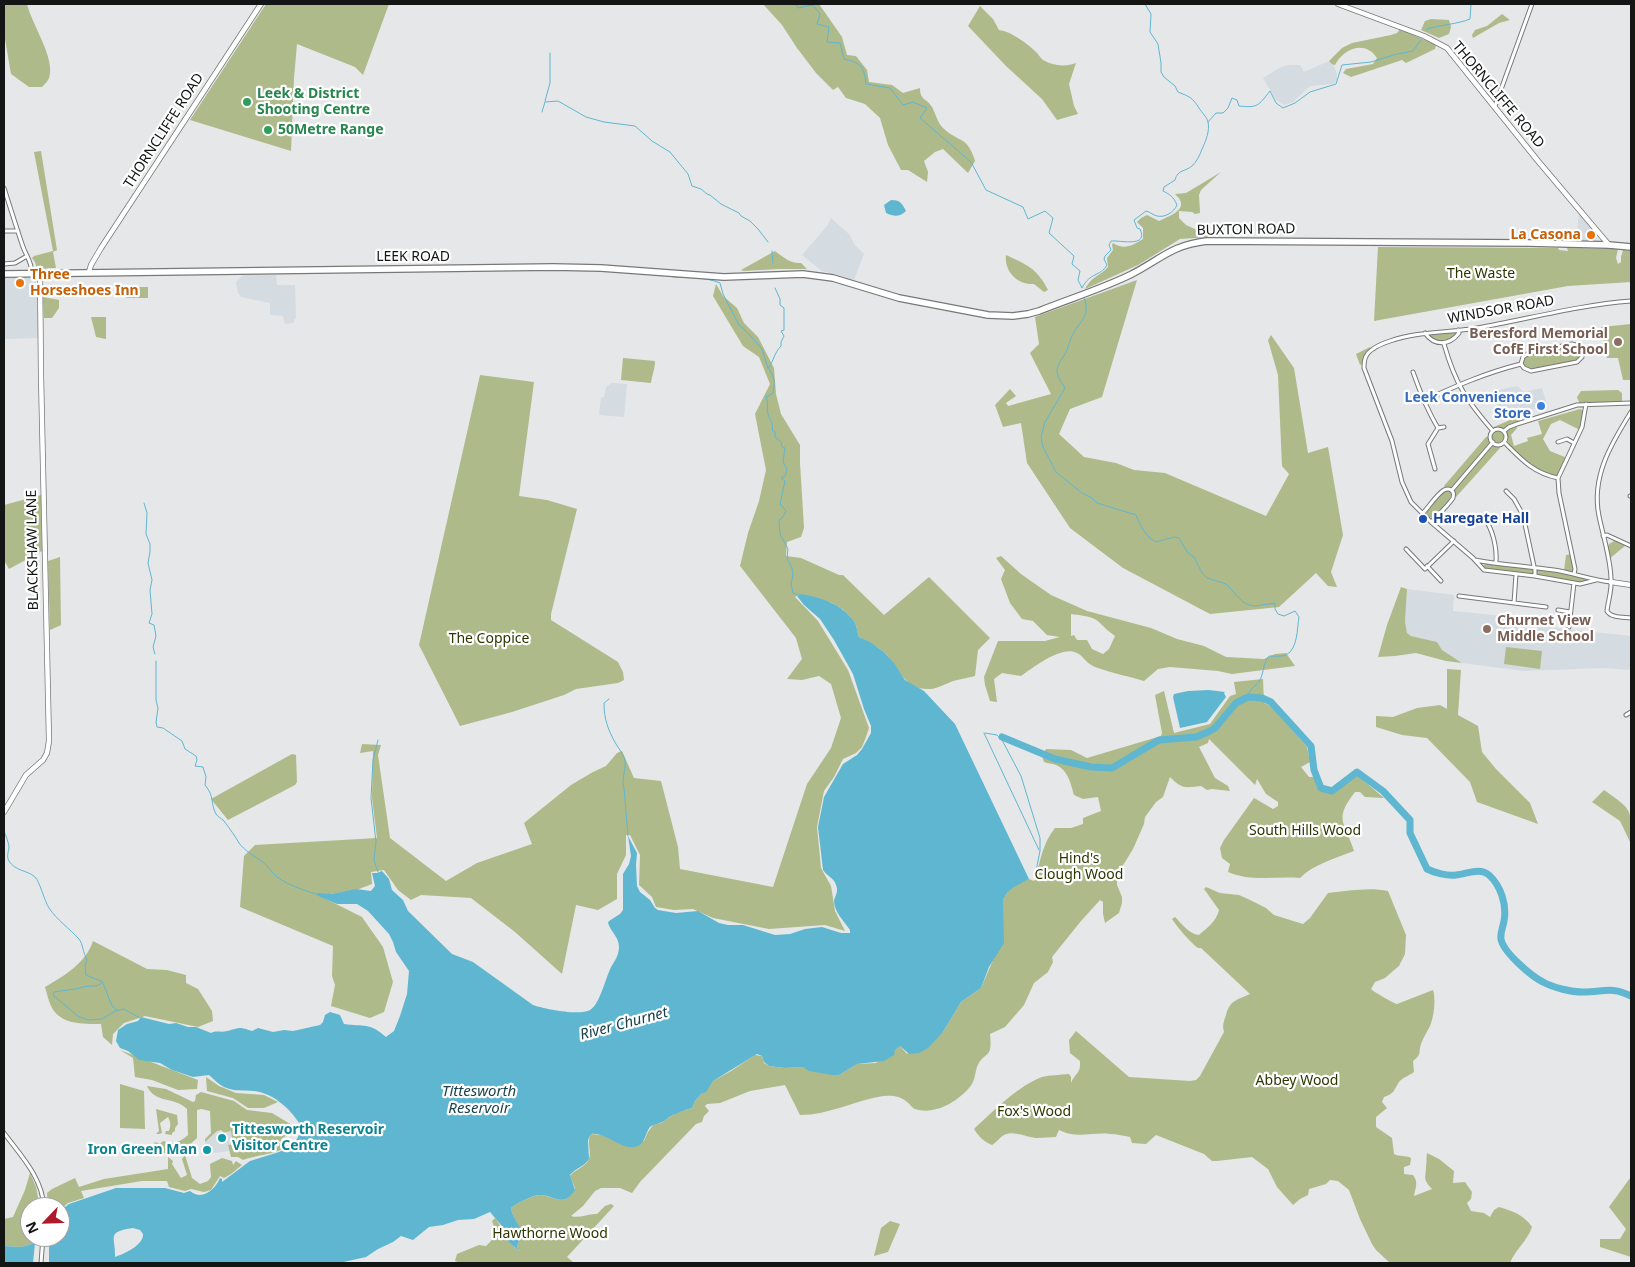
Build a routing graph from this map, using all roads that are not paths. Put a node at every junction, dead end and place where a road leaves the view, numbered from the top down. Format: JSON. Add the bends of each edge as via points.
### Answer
{"nodes":[{"id":1,"x":261,"y":4,"type":"edge"},
{"id":2,"x":1338,"y":4,"type":"edge"},
{"id":3,"x":1532,"y":4,"type":"edge"},
{"id":4,"x":1495,"y":106,"type":"junction"},
{"id":5,"x":4,"y":188,"type":"edge"},
{"id":6,"x":4,"y":231,"type":"edge"},
{"id":7,"x":18,"y":231,"type":"junction"},
{"id":8,"x":1601,"y":235,"type":"junction"},
{"id":9,"x":1599,"y":244,"type":"junction"},
{"id":10,"x":1609,"y":245,"type":"junction"},
{"id":11,"x":1631,"y":248,"type":"edge"},
{"id":12,"x":27,"y":256,"type":"junction"},
{"id":13,"x":4,"y":264,"type":"edge"},
{"id":14,"x":90,"y":272,"type":"junction"},
{"id":15,"x":32,"y":273,"type":"junction"},
{"id":16,"x":40,"y":273,"type":"junction"},
{"id":17,"x":4,"y":274,"type":"edge"},
{"id":18,"x":821,"y":276,"type":"joint"},
{"id":19,"x":1631,"y":301,"type":"edge"},
{"id":20,"x":1458,"y":330,"type":"junction"},
{"id":21,"x":1425,"y":333,"type":"junction"},
{"id":22,"x":1444,"y":344,"type":"junction"},
{"id":23,"x":1521,"y":364,"type":"junction"},
{"id":24,"x":1413,"y":372,"type":"dead end"},
{"id":25,"x":1458,"y":385,"type":"junction"},
{"id":26,"x":1423,"y":401,"type":"junction"},
{"id":27,"x":1631,"y":403,"type":"edge"},
{"id":28,"x":1586,"y":404,"type":"junction"},
{"id":29,"x":1631,"y":412,"type":"edge"},
{"id":30,"x":1444,"y":427,"type":"dead end"},
{"id":31,"x":1438,"y":428,"type":"junction"},
{"id":32,"x":1493,"y":431,"type":"junction"},
{"id":33,"x":1504,"y":431,"type":"junction"},
{"id":34,"x":1560,"y":441,"type":"dead end"},
{"id":35,"x":1493,"y":442,"type":"junction"},
{"id":36,"x":1504,"y":442,"type":"junction"},
{"id":37,"x":1574,"y":443,"type":"junction"},
{"id":38,"x":1435,"y":469,"type":"dead end"},
{"id":39,"x":1558,"y":478,"type":"junction"},
{"id":40,"x":1452,"y":490,"type":"junction"},
{"id":41,"x":1506,"y":491,"type":"dead end"},
{"id":42,"x":1422,"y":514,"type":"junction"},
{"id":43,"x":1483,"y":517,"type":"dead end"},
{"id":44,"x":1431,"y":522,"type":"junction"},
{"id":45,"x":1603,"y":536,"type":"junction"},
{"id":46,"x":1454,"y":541,"type":"junction"},
{"id":47,"x":1631,"y":546,"type":"edge"},
{"id":48,"x":1406,"y":550,"type":"dead end"},
{"id":49,"x":1475,"y":560,"type":"junction"},
{"id":50,"x":1487,"y":562,"type":"junction"},
{"id":51,"x":1496,"y":563,"type":"junction"},
{"id":52,"x":1427,"y":566,"type":"junction"},
{"id":53,"x":1534,"y":567,"type":"junction"},
{"id":54,"x":1486,"y":571,"type":"junction"},
{"id":55,"x":1516,"y":574,"type":"junction"},
{"id":56,"x":1574,"y":574,"type":"junction"},
{"id":57,"x":1535,"y":576,"type":"junction"},
{"id":58,"x":1584,"y":576,"type":"junction"},
{"id":59,"x":1596,"y":580,"type":"junction"},
{"id":60,"x":1441,"y":581,"type":"dead end"},
{"id":61,"x":1612,"y":582,"type":"junction"},
{"id":62,"x":1574,"y":583,"type":"junction"},
{"id":63,"x":1584,"y":584,"type":"junction"},
{"id":64,"x":1631,"y":585,"type":"edge"},
{"id":65,"x":1459,"y":596,"type":"dead end"},
{"id":66,"x":1514,"y":603,"type":"junction"},
{"id":67,"x":1546,"y":607,"type":"dead end"},
{"id":68,"x":1558,"y":610,"type":"dead end"},
{"id":69,"x":1570,"y":612,"type":"junction"},
{"id":70,"x":1631,"y":618,"type":"edge"},
{"id":71,"x":1569,"y":627,"type":"dead end"},
{"id":72,"x":1631,"y":712,"type":"edge"},
{"id":73,"x":1626,"y":715,"type":"dead end"},
{"id":74,"x":4,"y":812,"type":"edge"},
{"id":75,"x":4,"y":1133,"type":"edge"},
{"id":76,"x":42,"y":1197,"type":"edge"},
{"id":77,"x":42,"y":1247,"type":"edge"},
{"id":78,"x":41,"y":1263,"type":"edge"}],
"edges":[{"from":1,"to":14,"type":"street","name":"THORNCLIFFE ROAD","via":[[101,248]]},
{"from":2,"to":4,"type":"street","name":"THORNCLIFFE ROAD","via":[[1447,48]]},
{"from":3,"to":4,"type":"street"},
{"from":4,"to":8,"type":"street","name":"THORNCLIFFE ROAD"},
{"from":5,"to":7,"type":"street"},
{"from":6,"to":7,"type":"street"},
{"from":7,"to":12,"type":"street"},
{"from":8,"to":9,"type":"street"},
{"from":8,"to":10,"type":"street","name":"THORNCLIFFE ROAD"},
{"from":9,"to":10,"type":"highway","name":"BUXTON ROAD"},
{"from":9,"to":18,"type":"highway","name":"BUXTON ROAD","via":[[1191,242],[1108,284],[1028,314],[1012,316],[922,304]]},
{"from":10,"to":11,"type":"highway","name":"BUXTON ROAD"},
{"from":12,"to":13,"type":"street"},
{"from":12,"to":15,"type":"street","via":[[32,262]]},
{"from":14,"to":16,"type":"highway","name":"LEEK ROAD"},
{"from":14,"to":18,"type":"highway","name":"LEEK ROAD","via":[[582,268],[724,277]]},
{"from":15,"to":16,"type":"highway","name":"LEEK ROAD"},
{"from":15,"to":17,"type":"highway","name":"LEEK ROAD"},
{"from":16,"to":74,"type":"street","name":"BLACKSHAW LANE","via":[[49,741],[43,760],[26,775]]},
{"from":19,"to":20,"type":"street","name":"WINDSOR ROAD"},
{"from":20,"to":21,"type":"street","name":"WINDSOR ROAD"},
{"from":20,"to":22,"type":"street","via":[[1455,338]]},
{"from":21,"to":22,"type":"street","via":[[1432,341]]},
{"from":21,"to":42,"type":"street","name":"WINDSOR ROAD","via":[[1376,346],[1365,357],[1364,368],[1392,441],[1403,487]]},
{"from":22,"to":25,"type":"street"},
{"from":23,"to":23,"type":"street","via":[[1531,372],[1581,360],[1583,354],[1576,344],[1556,347],[1526,354]]},
{"from":23,"to":25,"type":"street","via":[[1498,369]]},
{"from":24,"to":26,"type":"street"},
{"from":25,"to":26,"type":"street"},
{"from":25,"to":32,"type":"street"},
{"from":26,"to":31,"type":"street"},
{"from":27,"to":28,"type":"street"},
{"from":28,"to":33,"type":"street","via":[[1520,423]]},
{"from":28,"to":37,"type":"street","via":[[1582,427]]},
{"from":29,"to":45,"type":"street","via":[[1612,442],[1598,482],[1596,504]]},
{"from":30,"to":31,"type":"street"},
{"from":31,"to":38,"type":"street","via":[[1428,444]]},
{"from":32,"to":33,"type":"street"},
{"from":32,"to":35,"type":"street"},
{"from":33,"to":36,"type":"street"},
{"from":34,"to":37,"type":"street","via":[[1567,439]]},
{"from":35,"to":36,"type":"street"},
{"from":35,"to":40,"type":"street"},
{"from":36,"to":39,"type":"street","via":[[1532,468]]},
{"from":37,"to":39,"type":"street"},
{"from":39,"to":56,"type":"street"},
{"from":40,"to":42,"type":"street","via":[[1443,490]]},
{"from":40,"to":44,"type":"street","via":[[1452,498]]},
{"from":41,"to":53,"type":"street","via":[[1523,515]]},
{"from":42,"to":44,"type":"street"},
{"from":43,"to":51,"type":"street","via":[[1491,529]]},
{"from":44,"to":46,"type":"street"},
{"from":45,"to":47,"type":"street"},
{"from":45,"to":61,"type":"street"},
{"from":46,"to":49,"type":"street"},
{"from":46,"to":52,"type":"street"},
{"from":48,"to":52,"type":"street","via":[[1425,569]]},
{"from":49,"to":50,"type":"street"},
{"from":49,"to":54,"type":"street"},
{"from":50,"to":51,"type":"street"},
{"from":50,"to":54,"type":"street","via":[[1484,566]]},
{"from":51,"to":53,"type":"street"},
{"from":52,"to":60,"type":"street"},
{"from":53,"to":56,"type":"street"},
{"from":53,"to":57,"type":"street"},
{"from":54,"to":55,"type":"street"},
{"from":55,"to":57,"type":"street"},
{"from":55,"to":66,"type":"street"},
{"from":56,"to":58,"type":"street"},
{"from":57,"to":62,"type":"street"},
{"from":58,"to":59,"type":"street"},
{"from":58,"to":63,"type":"street"},
{"from":59,"to":61,"type":"street"},
{"from":59,"to":63,"type":"street"},
{"from":61,"to":64,"type":"street"},
{"from":61,"to":70,"type":"street","via":[[1608,614]]},
{"from":62,"to":63,"type":"street"},
{"from":62,"to":69,"type":"street"},
{"from":65,"to":66,"type":"street"},
{"from":66,"to":67,"type":"street"},
{"from":68,"to":69,"type":"street"},
{"from":69,"to":71,"type":"street"},
{"from":72,"to":73,"type":"street"},
{"from":75,"to":76,"type":"street","via":[[27,1163],[40,1185]]},
{"from":77,"to":78,"type":"street"}]}
